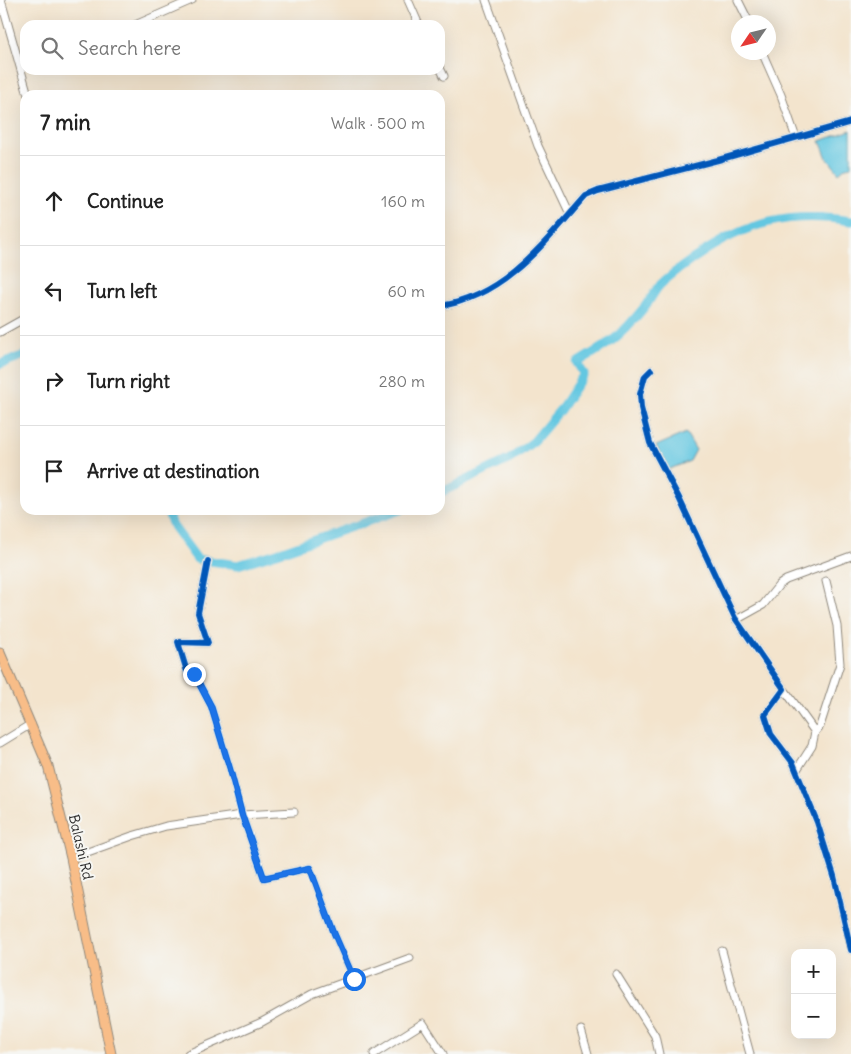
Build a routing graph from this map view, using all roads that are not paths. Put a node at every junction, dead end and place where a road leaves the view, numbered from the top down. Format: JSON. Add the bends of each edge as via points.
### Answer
{"nodes":[{"id":1,"x":1,"y":0,"type":"edge"},
{"id":2,"x":192,"y":0,"type":"edge"},
{"id":3,"x":408,"y":0,"type":"edge"},
{"id":4,"x":486,"y":0,"type":"edge"},
{"id":5,"x":738,"y":0,"type":"edge"},
{"id":6,"x":746,"y":15,"type":"edge"},
{"id":7,"x":146,"y":20,"type":"edge"},
{"id":8,"x":417,"y":20,"type":"edge"},
{"id":9,"x":20,"y":59,"type":"edge"},
{"id":10,"x":766,"y":60,"type":"edge"},
{"id":11,"x":25,"y":75,"type":"edge"},
{"id":12,"x":27,"y":90,"type":"edge"},
{"id":13,"x":851,"y":122,"type":"edge"},
{"id":14,"x":796,"y":138,"type":"junction"},
{"id":15,"x":570,"y":214,"type":"junction"},
{"id":16,"x":445,"y":305,"type":"edge"},
{"id":17,"x":20,"y":321,"type":"edge"},
{"id":18,"x":0,"y":332,"type":"edge"},
{"id":19,"x":651,"y":370,"type":"dead end"},
{"id":20,"x":851,"y":556,"type":"edge"},
{"id":21,"x":208,"y":561,"type":"dead end"},
{"id":22,"x":826,"y":581,"type":"dead end"},
{"id":23,"x":736,"y":620,"type":"junction"},
{"id":24,"x":0,"y":653,"type":"edge"},
{"id":25,"x":784,"y":689,"type":"junction"},
{"id":26,"x":31,"y":724,"type":"junction"},
{"id":27,"x":816,"y":732,"type":"junction"},
{"id":28,"x":0,"y":744,"type":"edge"},
{"id":29,"x":796,"y":771,"type":"junction"},
{"id":30,"x":294,"y":812,"type":"dead end"},
{"id":31,"x":242,"y":815,"type":"junction"},
{"id":32,"x":71,"y":858,"type":"junction"},
{"id":33,"x":851,"y":950,"type":"edge"},
{"id":34,"x":722,"y":951,"type":"dead end"},
{"id":35,"x":410,"y":958,"type":"dead end"},
{"id":36,"x":616,"y":974,"type":"dead end"},
{"id":37,"x":354,"y":979,"type":"junction"},
{"id":38,"x":581,"y":1030,"type":"dead end"},
{"id":39,"x":110,"y":1054,"type":"edge"},
{"id":40,"x":188,"y":1054,"type":"edge"},
{"id":41,"x":374,"y":1054,"type":"edge"},
{"id":42,"x":443,"y":1054,"type":"edge"},
{"id":43,"x":588,"y":1054,"type":"edge"},
{"id":44,"x":659,"y":1054,"type":"edge"},
{"id":45,"x":750,"y":1054,"type":"edge"}],
"edges":[{"from":1,"to":9,"type":"street"},
{"from":2,"to":7,"type":"street"},
{"from":3,"to":8,"type":"street"},
{"from":4,"to":15,"type":"street","via":[[538,146]]},
{"from":5,"to":6,"type":"street"},
{"from":10,"to":14,"type":"street"},
{"from":11,"to":12,"type":"street"},
{"from":13,"to":14,"type":"street"},
{"from":14,"to":15,"type":"street","via":[[598,191],[586,196]]},
{"from":15,"to":16,"type":"street","via":[[525,262],[500,282],[465,300]]},
{"from":17,"to":18,"type":"street"},
{"from":19,"to":23,"type":"street","via":[[640,394],[650,443]]},
{"from":20,"to":23,"type":"street","via":[[786,580],[763,605]]},
{"from":21,"to":31,"type":"street","via":[[198,613],[208,643],[178,642],[188,675],[194,674],[211,706]]},
{"from":22,"to":27,"type":"street","via":[[837,626],[840,664]]},
{"from":23,"to":25,"type":"street"},
{"from":24,"to":26,"type":"main road","name":"Balashi Rd"},
{"from":25,"to":27,"type":"street"},
{"from":25,"to":29,"type":"street","via":[[765,715],[771,734]]},
{"from":26,"to":28,"type":"street"},
{"from":26,"to":32,"type":"main road","name":"Balashi Rd","via":[[48,766]]},
{"from":27,"to":29,"type":"street","via":[[812,746]]},
{"from":29,"to":33,"type":"street","via":[[834,876]]},
{"from":30,"to":31,"type":"street"},
{"from":31,"to":32,"type":"street","via":[[166,826]]},
{"from":31,"to":37,"type":"street","via":[[264,878],[310,868]]},
{"from":32,"to":39,"type":"main road","name":"Balashi Rd"},
{"from":34,"to":45,"type":"street"},
{"from":35,"to":37,"type":"street"},
{"from":36,"to":44,"type":"street","via":[[655,1036]]},
{"from":37,"to":40,"type":"street","via":[[312,994],[262,1022]]},
{"from":38,"to":43,"type":"street"},
{"from":41,"to":42,"type":"street","via":[[423,1023]]}]}
